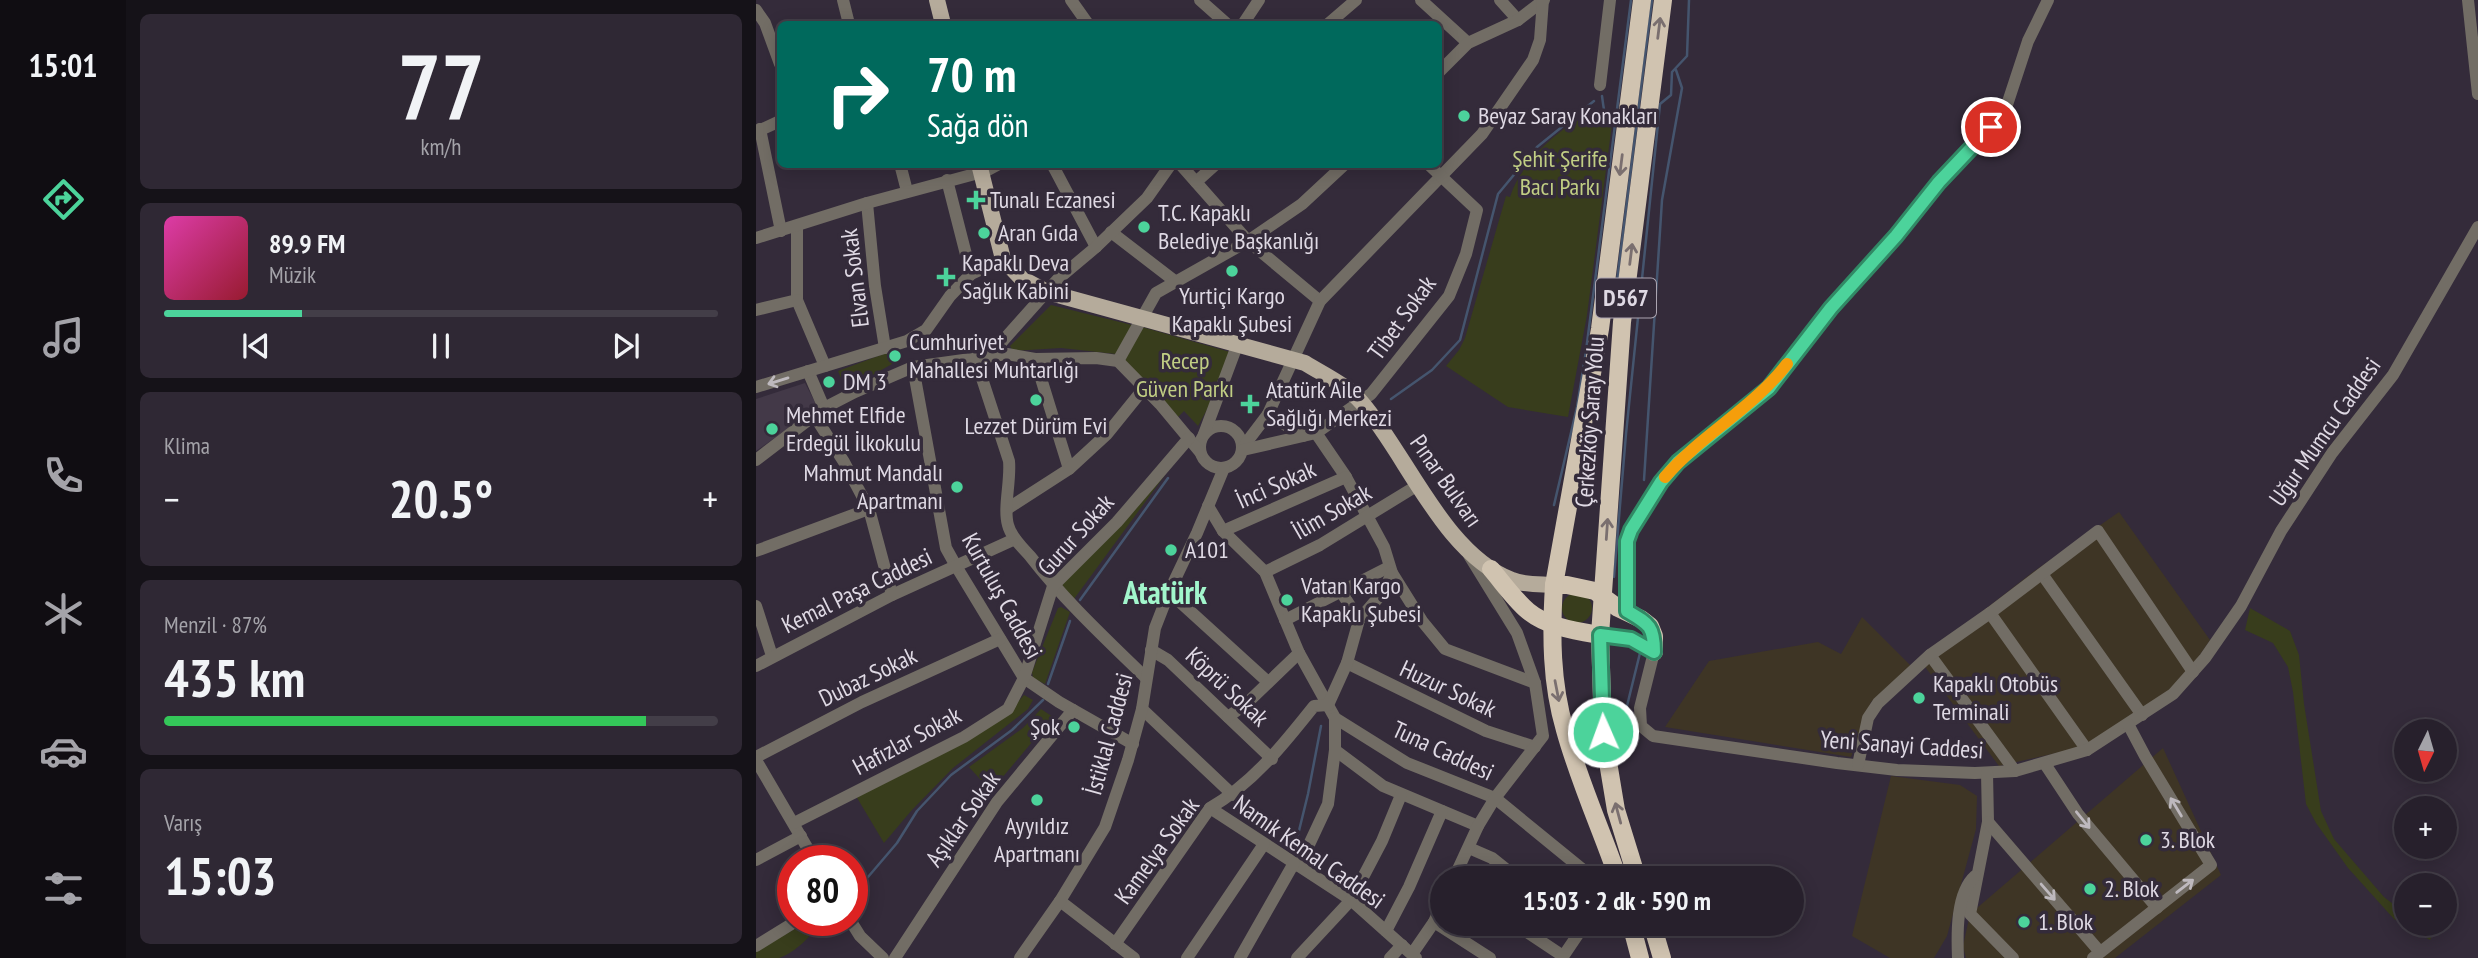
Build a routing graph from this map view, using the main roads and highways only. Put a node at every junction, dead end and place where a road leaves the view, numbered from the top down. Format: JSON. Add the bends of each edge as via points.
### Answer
{"nodes":[{"id":1,"x":937,"y":0,"type":"edge"},
{"id":2,"x":1642,"y":0,"type":"edge"},
{"id":3,"x":1663,"y":0,"type":"edge"},
{"id":4,"x":942,"y":21,"type":"edge"},
{"id":5,"x":980,"y":168,"type":"edge"},
{"id":6,"x":1491,"y":569,"type":"junction"},
{"id":7,"x":1554,"y":585,"type":"junction"},
{"id":8,"x":1602,"y":597,"type":"junction"},
{"id":9,"x":1551,"y":624,"type":"junction"},
{"id":10,"x":1600,"y":635,"type":"junction"},
{"id":11,"x":1654,"y":652,"type":"road end"},
{"id":12,"x":1614,"y":866,"type":"edge"},
{"id":13,"x":1633,"y":866,"type":"edge"},
{"id":14,"x":1634,"y":936,"type":"edge"},
{"id":15,"x":1656,"y":936,"type":"edge"},
{"id":16,"x":1640,"y":958,"type":"edge"},
{"id":17,"x":1662,"y":958,"type":"edge"}],
"edges":[{"from":1,"to":4,"type":"main road"},
{"from":2,"to":7,"type":"highway","name":"Çerkezköy Saray Yolu","number":"D567","one_way":true,"via":[[1600,328]]},
{"from":8,"to":3,"type":"highway","name":"Çerkezköy Saray Yolu","number":"D567","one_way":true,"via":[[1622,322]]},
{"from":5,"to":6,"type":"main road","name":"Pınar Bulvarı","via":[[1003,259],[1021,278],[1047,292],[1294,359],[1341,385],[1387,435],[1465,548]]},
{"from":6,"to":7,"type":"main road","name":"Pınar Bulvarı","via":[[1513,580]]},
{"from":6,"to":9,"type":"highway","via":[[1527,610]]},
{"from":7,"to":8,"type":"highway","via":[[1582,587]]},
{"from":7,"to":9,"type":"highway","number":"D567"},
{"from":8,"to":10,"type":"highway","number":"D567"},
{"from":8,"to":11,"type":"highway","via":[[1650,626]]},
{"from":9,"to":10,"type":"highway"},
{"from":9,"to":12,"type":"highway","number":"D567","one_way":true,"via":[[1564,730]]},
{"from":13,"to":10,"type":"highway","number":"D567","one_way":true,"via":[[1616,810],[1603,732]]},
{"from":14,"to":16,"type":"highway"},
{"from":15,"to":17,"type":"highway"}]}
